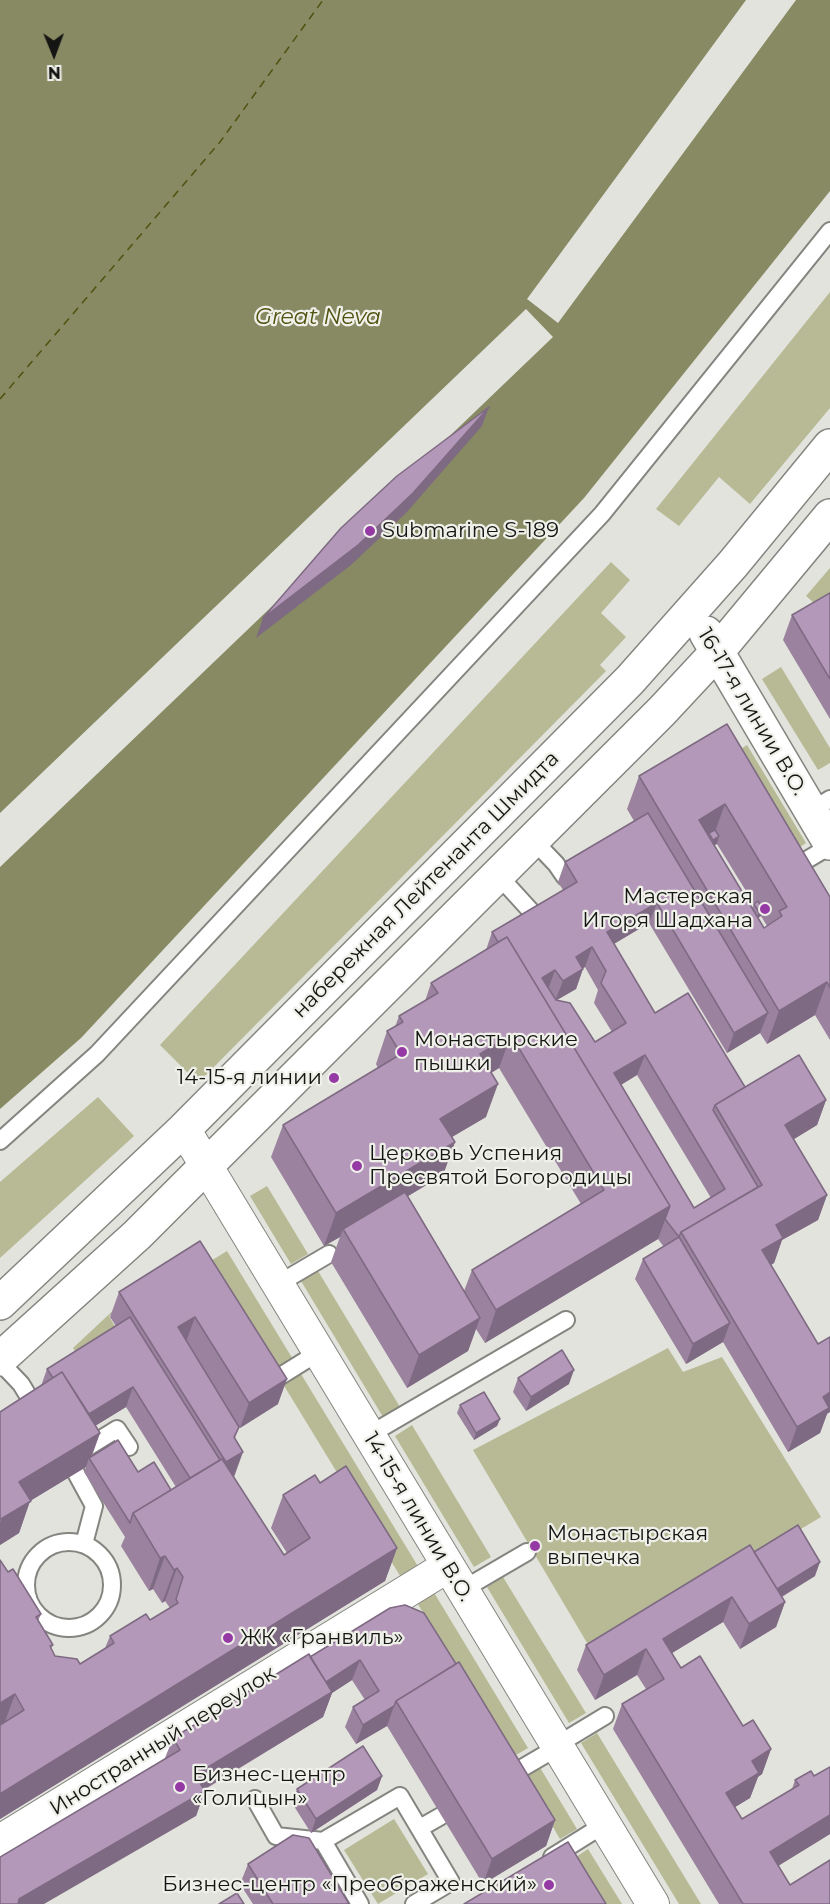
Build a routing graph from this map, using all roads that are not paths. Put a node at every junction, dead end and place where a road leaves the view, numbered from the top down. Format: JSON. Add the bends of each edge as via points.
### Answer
{"nodes":[{"id":1,"x":830,"y":231,"type":"edge"},
{"id":2,"x":830,"y":446,"type":"edge"},
{"id":3,"x":830,"y":516,"type":"edge"},
{"id":4,"x":692,"y":611,"type":"junction"},
{"id":5,"x":717,"y":652,"type":"junction"},
{"id":6,"x":820,"y":805,"type":"edge"},
{"id":7,"x":533,"y":840,"type":"junction"},
{"id":8,"x":830,"y":844,"type":"edge"},
{"id":9,"x":784,"y":873,"type":"edge"},
{"id":10,"x":498,"y":875,"type":"junction"},
{"id":11,"x":565,"y":878,"type":"edge"},
{"id":12,"x":539,"y":920,"type":"edge"},
{"id":13,"x":184,"y":1129,"type":"junction"},
{"id":14,"x":0,"y":1141,"type":"edge"},
{"id":15,"x":207,"y":1166,"type":"junction"},
{"id":16,"x":329,"y":1254,"type":"dead end"},
{"id":17,"x":278,"y":1284,"type":"junction"},
{"id":18,"x":0,"y":1303,"type":"edge"},
{"id":19,"x":566,"y":1320,"type":"dead end"},
{"id":20,"x":319,"y":1352,"type":"junction"},
{"id":21,"x":0,"y":1360,"type":"edge"},
{"id":22,"x":266,"y":1385,"type":"edge"},
{"id":23,"x":38,"y":1413,"type":"edge"},
{"id":24,"x":369,"y":1435,"type":"junction"},
{"id":25,"x":129,"y":1447,"type":"dead end"},
{"id":26,"x":80,"y":1452,"type":"edge"},
{"id":27,"x":76,"y":1473,"type":"edge"},
{"id":28,"x":84,"y":1544,"type":"junction"},
{"id":29,"x":527,"y":1552,"type":"dead end"},
{"id":30,"x":455,"y":1578,"type":"junction"},
{"id":31,"x":604,"y":1716,"type":"dead end"},
{"id":32,"x":557,"y":1746,"type":"junction"},
{"id":33,"x":505,"y":1778,"type":"edge"},
{"id":34,"x":255,"y":1799,"type":"dead end"},
{"id":35,"x":441,"y":1816,"type":"dead end"},
{"id":36,"x":605,"y":1824,"type":"junction"},
{"id":37,"x":420,"y":1828,"type":"junction"},
{"id":38,"x":0,"y":1841,"type":"edge"},
{"id":39,"x":323,"y":1841,"type":"junction"},
{"id":40,"x":541,"y":1863,"type":"edge"},
{"id":41,"x":360,"y":1904,"type":"edge"},
{"id":42,"x":414,"y":1904,"type":"edge"},
{"id":43,"x":653,"y":1904,"type":"edge"}],
"edges":[{"from":1,"to":14,"type":"lane","via":[[602,514],[97,1054]]},
{"from":2,"to":4,"type":"street","name":"набережная Лейтенанта Шмидта"},
{"from":3,"to":5,"type":"street","name":"набережная Лейтенанта Шмидта"},
{"from":4,"to":5,"type":"street","name":"16-17-я линии В.О."},
{"from":4,"to":13,"type":"street","name":"набережная Лейтенанта Шмидта","via":[[630,680]]},
{"from":5,"to":6,"type":"street","name":"16-17-я линии В.О."},
{"from":5,"to":7,"type":"street","name":"набережная Лейтенанта Шмидта"},
{"from":6,"to":8,"type":"street","name":"16-17-я линии В.О."},
{"from":7,"to":10,"type":"street","name":"набережная Лейтенанта Шмидта"},
{"from":7,"to":11,"type":"lane"},
{"from":8,"to":9,"type":"lane"},
{"from":10,"to":12,"type":"lane"},
{"from":10,"to":15,"type":"street","name":"набережная Лейтенанта Шмидта"},
{"from":13,"to":15,"type":"street","name":"14-15-я линии В.О."},
{"from":13,"to":18,"type":"street","name":"набережная Лейтенанта Шмидта"},
{"from":15,"to":17,"type":"street","name":"14-15-я линии В.О."},
{"from":15,"to":21,"type":"street","name":"набережная Лейтенанта Шмидта"},
{"from":16,"to":17,"type":"lane"},
{"from":17,"to":20,"type":"street","name":"14-15-я линии В.О."},
{"from":19,"to":24,"type":"lane"},
{"from":20,"to":22,"type":"lane"},
{"from":20,"to":24,"type":"street","name":"14-15-я линии В.О."},
{"from":21,"to":23,"type":"lane","via":[[21,1384]]},
{"from":24,"to":30,"type":"street","name":"14-15-я линии В.О."},
{"from":25,"to":26,"type":"lane","via":[[117,1429]]},
{"from":27,"to":28,"type":"lane","via":[[94,1506]]},
{"from":28,"to":28,"type":"lane","via":[[51,1546],[41,1552],[28,1571],[30,1604],[36,1614],[55,1626],[66,1629],[88,1624],[98,1618],[111,1600],[109,1566]]},
{"from":29,"to":30,"type":"lane"},
{"from":30,"to":32,"type":"street","name":"14-15-я линии В.О."},
{"from":30,"to":38,"type":"street","name":"Иностранный переулок","via":[[310,1647],[170,1746]]},
{"from":31,"to":32,"type":"lane"},
{"from":32,"to":33,"type":"lane"},
{"from":32,"to":36,"type":"street","name":"14-15-я линии В.О."},
{"from":34,"to":39,"type":"lane","via":[[276,1836]]},
{"from":35,"to":37,"type":"lane"},
{"from":36,"to":40,"type":"lane"},
{"from":36,"to":43,"type":"street","name":"14-15-я линии В.О."},
{"from":37,"to":39,"type":"lane","via":[[400,1796]]},
{"from":37,"to":42,"type":"lane","via":[[451,1882]]},
{"from":39,"to":41,"type":"lane"}]}
